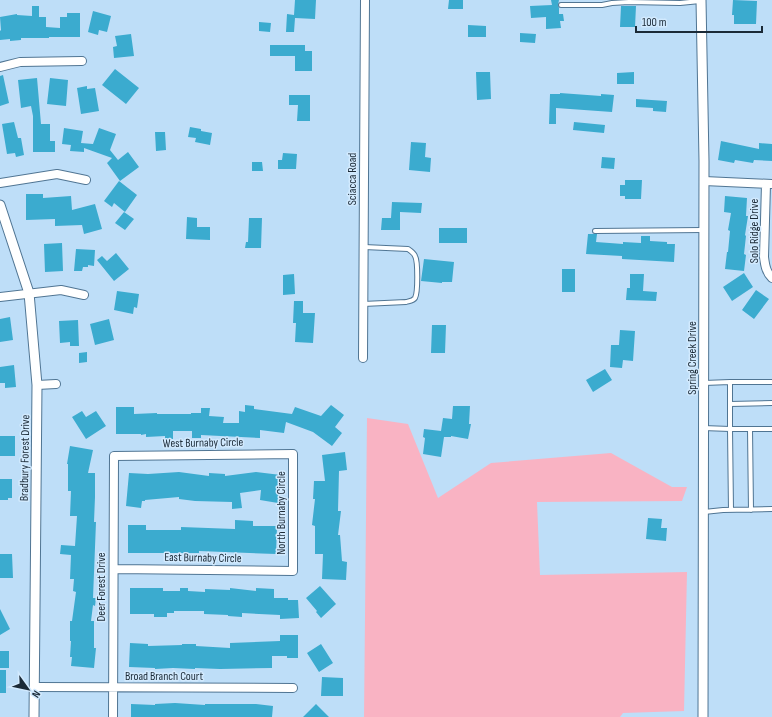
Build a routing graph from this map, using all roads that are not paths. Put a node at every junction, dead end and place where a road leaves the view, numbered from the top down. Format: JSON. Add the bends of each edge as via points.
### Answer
{"nodes":[{"id":1,"x":365,"y":0,"type":"edge"},
{"id":2,"x":701,"y":0,"type":"edge"},
{"id":3,"x":561,"y":5,"type":"dead end"},
{"id":4,"x":82,"y":61,"type":"dead end"},
{"id":5,"x":0,"y":67,"type":"edge"},
{"id":6,"x":86,"y":180,"type":"dead end"},
{"id":7,"x":704,"y":181,"type":"junction"},
{"id":8,"x":0,"y":183,"type":"edge"},
{"id":9,"x":769,"y":184,"type":"edge"},
{"id":10,"x":0,"y":205,"type":"edge"},
{"id":11,"x":704,"y":230,"type":"junction"},
{"id":12,"x":595,"y":231,"type":"dead end"},
{"id":13,"x":364,"y":247,"type":"junction"},
{"id":14,"x":771,"y":277,"type":"edge"},
{"id":15,"x":29,"y":294,"type":"junction"},
{"id":16,"x":84,"y":295,"type":"dead end"},
{"id":17,"x":0,"y":297,"type":"edge"},
{"id":18,"x":363,"y":304,"type":"junction"},
{"id":19,"x":363,"y":358,"type":"dead end"},
{"id":20,"x":704,"y":382,"type":"junction"},
{"id":21,"x":730,"y":382,"type":"junction"},
{"id":22,"x":772,"y":382,"type":"edge"},
{"id":23,"x":56,"y":384,"type":"dead end"},
{"id":24,"x":38,"y":385,"type":"junction"},
{"id":25,"x":772,"y":403,"type":"edge"},
{"id":26,"x":730,"y":404,"type":"junction"},
{"id":27,"x":703,"y":428,"type":"junction"},
{"id":28,"x":730,"y":429,"type":"junction"},
{"id":29,"x":750,"y":429,"type":"junction"},
{"id":30,"x":772,"y":429,"type":"edge"},
{"id":31,"x":293,"y":454,"type":"joint"},
{"id":32,"x":114,"y":456,"type":"joint"},
{"id":33,"x":731,"y":510,"type":"junction"},
{"id":34,"x":751,"y":510,"type":"junction"},
{"id":35,"x":772,"y":510,"type":"edge"},
{"id":36,"x":703,"y":512,"type":"junction"},
{"id":37,"x":114,"y":569,"type":"junction"},
{"id":38,"x":293,"y":572,"type":"joint"},
{"id":39,"x":35,"y":687,"type":"junction"},
{"id":40,"x":113,"y":688,"type":"junction"},
{"id":41,"x":293,"y":688,"type":"dead end"},
{"id":42,"x":34,"y":717,"type":"edge"},
{"id":43,"x":113,"y":717,"type":"edge"},
{"id":44,"x":703,"y":717,"type":"edge"}],
"edges":[{"from":1,"to":13,"type":"street","name":"Sciacca Road"},
{"from":2,"to":3,"type":"lane","via":[[680,3]]},
{"from":2,"to":7,"type":"street","name":"Spring Creek Drive"},
{"from":4,"to":5,"type":"street","via":[[20,62]]},
{"from":6,"to":8,"type":"street","via":[[57,174]]},
{"from":7,"to":9,"type":"street"},
{"from":7,"to":11,"type":"street","name":"Spring Creek Drive"},
{"from":9,"to":14,"type":"street","name":"Solo Ridge Drive","via":[[764,257]]},
{"from":10,"to":15,"type":"street","name":"Bradbury Forest Drive"},
{"from":11,"to":12,"type":"lane"},
{"from":11,"to":20,"type":"street","name":"Spring Creek Drive"},
{"from":13,"to":18,"type":"street","name":"Sciacca Road"},
{"from":13,"to":18,"type":"lane","via":[[408,249],[413,252],[417,261],[417,292],[416,298],[406,302]]},
{"from":15,"to":16,"type":"street","via":[[61,290]]},
{"from":15,"to":17,"type":"street"},
{"from":15,"to":24,"type":"street","name":"Bradbury Forest Drive"},
{"from":18,"to":19,"type":"street","name":"Sciacca Road"},
{"from":20,"to":21,"type":"lane"},
{"from":20,"to":27,"type":"street","name":"Spring Creek Drive"},
{"from":21,"to":22,"type":"lane"},
{"from":21,"to":26,"type":"lane"},
{"from":23,"to":24,"type":"street"},
{"from":24,"to":39,"type":"street","name":"Bradbury Forest Drive"},
{"from":25,"to":26,"type":"lane"},
{"from":26,"to":28,"type":"lane"},
{"from":27,"to":28,"type":"lane"},
{"from":27,"to":36,"type":"street","name":"Spring Creek Drive"},
{"from":28,"to":29,"type":"lane"},
{"from":28,"to":33,"type":"lane"},
{"from":29,"to":30,"type":"lane"},
{"from":29,"to":34,"type":"lane"},
{"from":31,"to":32,"type":"street","name":"West Burnaby Circle"},
{"from":31,"to":38,"type":"street","name":"North Burnaby Circle"},
{"from":32,"to":37,"type":"street","name":"Deer Forest Drive"},
{"from":33,"to":34,"type":"lane"},
{"from":33,"to":36,"type":"lane"},
{"from":34,"to":35,"type":"lane"},
{"from":36,"to":44,"type":"street","name":"Spring Creek Drive"},
{"from":37,"to":38,"type":"street","name":"East Burnaby Circle"},
{"from":37,"to":40,"type":"street","name":"Deer Forest Drive"},
{"from":39,"to":40,"type":"street","name":"Broad Branch Court"},
{"from":39,"to":42,"type":"street","name":"Bradbury Forest Drive"},
{"from":40,"to":41,"type":"street","name":"Broad Branch Court"},
{"from":40,"to":43,"type":"street","name":"Deer Forest Drive"}]}
